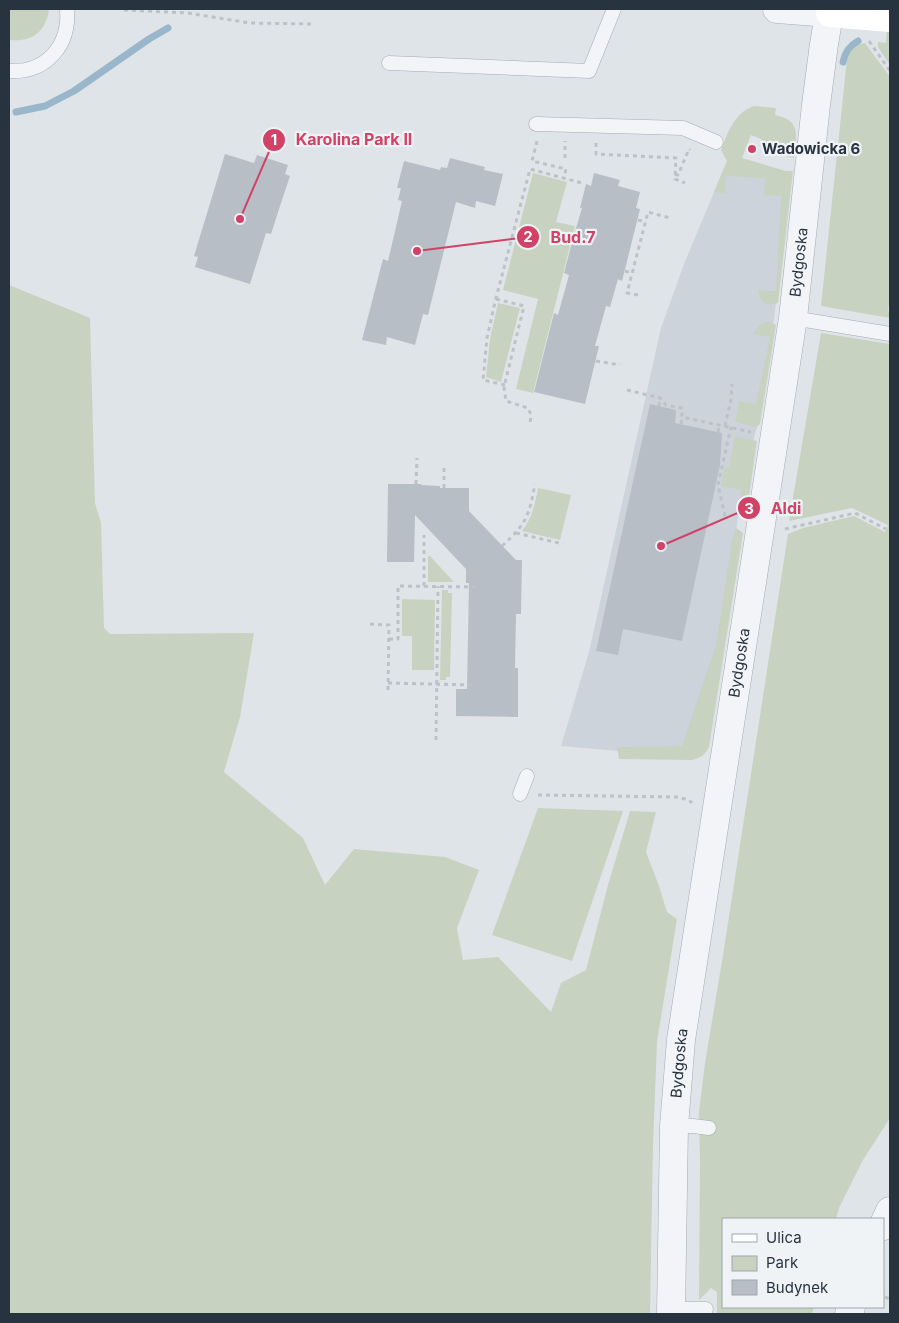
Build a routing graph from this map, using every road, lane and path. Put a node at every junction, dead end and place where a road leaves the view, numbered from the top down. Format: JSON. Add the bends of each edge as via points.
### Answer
{"nodes":[{"id":1,"x":67,"y":9,"type":"edge"},
{"id":2,"x":614,"y":9,"type":"edge"},
{"id":3,"x":777,"y":9,"type":"edge"},
{"id":4,"x":124,"y":10,"type":"dead end"},
{"id":5,"x":830,"y":11,"type":"edge"},
{"id":6,"x":890,"y":18,"type":"edge"},
{"id":7,"x":310,"y":24,"type":"dead end"},
{"id":8,"x":869,"y":36,"type":"dead end"},
{"id":9,"x":388,"y":64,"type":"dead end"},
{"id":10,"x":9,"y":71,"type":"edge"},
{"id":11,"x":890,"y":71,"type":"edge"},
{"id":12,"x":536,"y":124,"type":"dead end"},
{"id":13,"x":596,"y":126,"type":"junction"},
{"id":14,"x":716,"y":142,"type":"dead end"},
{"id":15,"x":698,"y":153,"type":"dead end"},
{"id":16,"x":535,"y":161,"type":"dead end"},
{"id":17,"x":675,"y":174,"type":"junction"},
{"id":18,"x":564,"y":178,"type":"junction"},
{"id":19,"x":582,"y":183,"type":"dead end"},
{"id":20,"x":685,"y":183,"type":"dead end"},
{"id":21,"x":670,"y":218,"type":"dead end"},
{"id":22,"x":638,"y":220,"type":"dead end"},
{"id":23,"x":646,"y":222,"type":"junction"},
{"id":24,"x":625,"y":271,"type":"dead end"},
{"id":25,"x":632,"y":273,"type":"junction"},
{"id":26,"x":638,"y":295,"type":"dead end"},
{"id":27,"x":496,"y":299,"type":"junction"},
{"id":28,"x":793,"y":318,"type":"junction"},
{"id":29,"x":890,"y":334,"type":"edge"},
{"id":30,"x":596,"y":361,"type":"dead end"},
{"id":31,"x":620,"y":365,"type":"dead end"},
{"id":32,"x":732,"y":384,"type":"dead end"},
{"id":33,"x":504,"y":385,"type":"junction"},
{"id":34,"x":627,"y":390,"type":"dead end"},
{"id":35,"x":660,"y":398,"type":"junction"},
{"id":36,"x":659,"y":406,"type":"dead end"},
{"id":37,"x":682,"y":417,"type":"junction"},
{"id":38,"x":530,"y":424,"type":"dead end"},
{"id":39,"x":681,"y":424,"type":"dead end"},
{"id":40,"x":720,"y":425,"type":"junction"},
{"id":41,"x":725,"y":426,"type":"junction"},
{"id":42,"x":731,"y":428,"type":"junction"},
{"id":43,"x":718,"y":432,"type":"dead end"},
{"id":44,"x":754,"y":432,"type":"dead end"},
{"id":45,"x":417,"y":458,"type":"dead end"},
{"id":46,"x":444,"y":464,"type":"dead end"},
{"id":47,"x":416,"y":484,"type":"dead end"},
{"id":48,"x":535,"y":484,"type":"dead end"},
{"id":49,"x":444,"y":488,"type":"dead end"},
{"id":50,"x":725,"y":516,"type":"dead end"},
{"id":51,"x":886,"y":529,"type":"dead end"},
{"id":52,"x":780,"y":530,"type":"dead end"},
{"id":53,"x":516,"y":533,"type":"junction"},
{"id":54,"x":424,"y":536,"type":"dead end"},
{"id":55,"x":562,"y":544,"type":"dead end"},
{"id":56,"x":502,"y":546,"type":"dead end"},
{"id":57,"x":424,"y":586,"type":"junction"},
{"id":58,"x":438,"y":586,"type":"junction"},
{"id":59,"x":476,"y":587,"type":"dead end"},
{"id":60,"x":370,"y":624,"type":"dead end"},
{"id":61,"x":388,"y":639,"type":"junction"},
{"id":62,"x":388,"y":683,"type":"junction"},
{"id":63,"x":437,"y":684,"type":"junction"},
{"id":64,"x":472,"y":685,"type":"dead end"},
{"id":65,"x":388,"y":690,"type":"dead end"},
{"id":66,"x":436,"y":740,"type":"dead end"},
{"id":67,"x":527,"y":776,"type":"dead end"},
{"id":68,"x":520,"y":794,"type":"joint"},
{"id":69,"x":694,"y":805,"type":"dead end"},
{"id":70,"x":674,"y":1126,"type":"junction"},
{"id":71,"x":709,"y":1128,"type":"dead end"},
{"id":72,"x":890,"y":1211,"type":"edge"},
{"id":73,"x":884,"y":1224,"type":"edge"},
{"id":74,"x":885,"y":1297,"type":"dead end"},
{"id":75,"x":890,"y":1299,"type":"edge"},
{"id":76,"x":706,"y":1309,"type":"dead end"},
{"id":77,"x":672,"y":1312,"type":"edge"}],
"edges":[{"from":1,"to":10,"type":"lane","via":[[66,33],[52,55],[31,69]]},
{"from":2,"to":9,"type":"lane","via":[[589,70]]},
{"from":3,"to":5,"type":"street"},
{"from":4,"to":7,"type":"path","via":[[188,13],[250,23]]},
{"from":5,"to":6,"type":"street"},
{"from":5,"to":28,"type":"street","name":"Bydgoska","via":[[816,105]]},
{"from":8,"to":11,"type":"path","via":[[869,41]]},
{"from":12,"to":13,"type":"lane"},
{"from":13,"to":14,"type":"lane","via":[[683,128]]},
{"from":13,"to":17,"type":"path","via":[[596,154],[676,158]]},
{"from":15,"to":17,"type":"path","via":[[689,149],[678,175]]},
{"from":16,"to":18,"type":"path","via":[[566,169]]},
{"from":17,"to":20,"type":"path","via":[[675,179]]},
{"from":18,"to":19,"type":"path"},
{"from":18,"to":27,"type":"path","via":[[530,169]]},
{"from":21,"to":23,"type":"path","via":[[648,212]]},
{"from":22,"to":23,"type":"path"},
{"from":23,"to":25,"type":"path"},
{"from":24,"to":25,"type":"path"},
{"from":25,"to":26,"type":"path","via":[[627,292]]},
{"from":27,"to":33,"type":"path","via":[[487,338],[483,380]]},
{"from":27,"to":33,"type":"path","via":[[524,306]]},
{"from":28,"to":29,"type":"lane"},
{"from":28,"to":70,"type":"street","name":"Bydgoska","via":[[681,1040]]},
{"from":30,"to":31,"type":"path"},
{"from":32,"to":41,"type":"path"},
{"from":33,"to":38,"type":"path","via":[[506,401],[528,408]]},
{"from":34,"to":35,"type":"path"},
{"from":35,"to":36,"type":"path"},
{"from":35,"to":37,"type":"path","via":[[666,405],[682,408]]},
{"from":37,"to":39,"type":"path"},
{"from":37,"to":40,"type":"path"},
{"from":40,"to":41,"type":"path"},
{"from":40,"to":43,"type":"path"},
{"from":41,"to":42,"type":"path"},
{"from":42,"to":44,"type":"path"},
{"from":42,"to":50,"type":"path","via":[[718,485]]},
{"from":45,"to":47,"type":"path"},
{"from":46,"to":49,"type":"path"},
{"from":48,"to":53,"type":"path","via":[[530,510]]},
{"from":51,"to":52,"type":"path","via":[[854,513]]},
{"from":53,"to":55,"type":"path"},
{"from":53,"to":56,"type":"path"},
{"from":54,"to":57,"type":"path"},
{"from":57,"to":58,"type":"path"},
{"from":57,"to":61,"type":"path","via":[[398,586],[398,639]]},
{"from":58,"to":59,"type":"path"},
{"from":58,"to":63,"type":"path"},
{"from":60,"to":61,"type":"path","via":[[389,625]]},
{"from":61,"to":62,"type":"path"},
{"from":62,"to":63,"type":"path"},
{"from":62,"to":65,"type":"path"},
{"from":63,"to":64,"type":"path"},
{"from":63,"to":66,"type":"path"},
{"from":67,"to":68,"type":"lane"},
{"from":68,"to":69,"type":"path","via":[[677,798],[689,800]]},
{"from":70,"to":71,"type":"lane"},
{"from":70,"to":77,"type":"street","name":"Bydgoska"},
{"from":72,"to":73,"type":"street"},
{"from":74,"to":75,"type":"path"},
{"from":76,"to":77,"type":"lane"}]}
